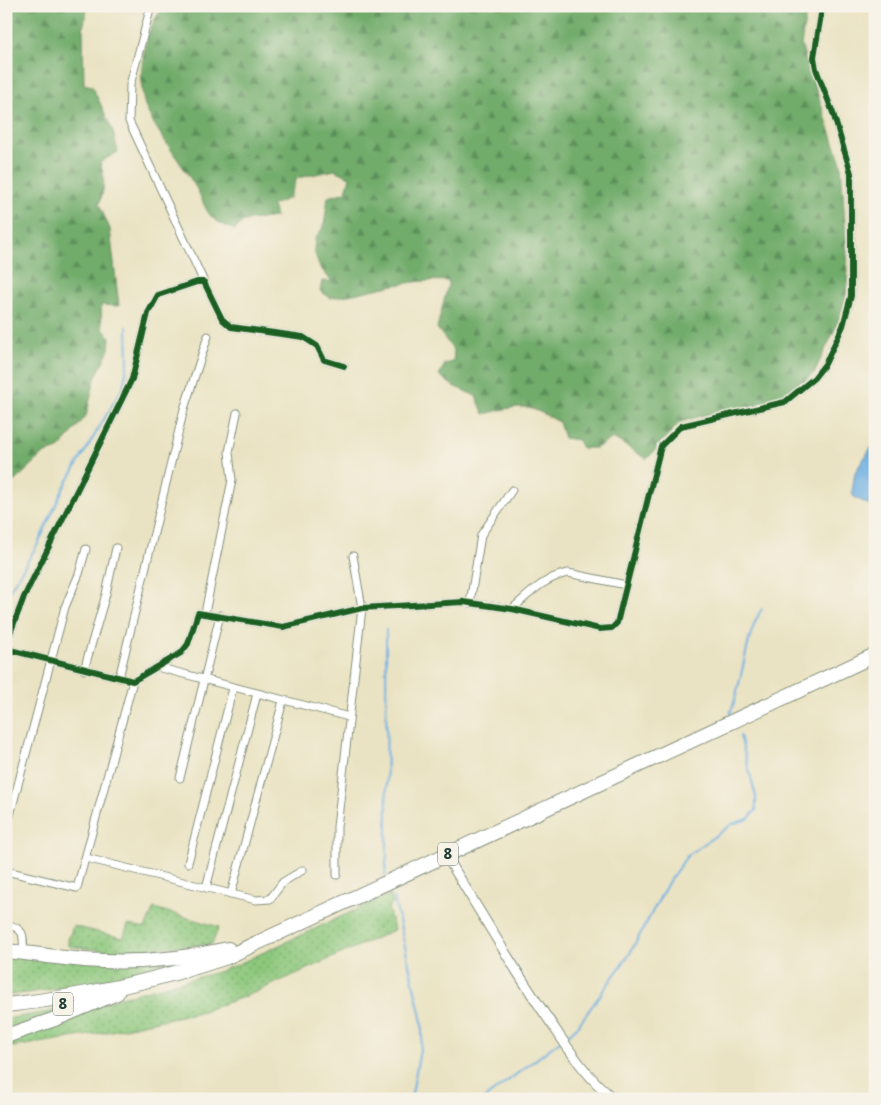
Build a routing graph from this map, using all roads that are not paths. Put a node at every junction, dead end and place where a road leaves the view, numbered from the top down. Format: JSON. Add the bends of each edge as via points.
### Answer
{"nodes":[{"id":1,"x":151,"y":6,"type":"edge"},
{"id":2,"x":822,"y":8,"type":"dead end"},
{"id":3,"x":204,"y":282,"type":"junction"},
{"id":4,"x":208,"y":336,"type":"dead end"},
{"id":5,"x":344,"y":366,"type":"dead end"},
{"id":6,"x":237,"y":413,"type":"dead end"},
{"id":7,"x":512,"y":490,"type":"dead end"},
{"id":8,"x":116,"y":548,"type":"dead end"},
{"id":9,"x":86,"y":549,"type":"dead end"},
{"id":10,"x":353,"y":556,"type":"dead end"},
{"id":11,"x":626,"y":585,"type":"junction"},
{"id":12,"x":470,"y":603,"type":"junction"},
{"id":13,"x":362,"y":608,"type":"junction"},
{"id":14,"x":512,"y":609,"type":"junction"},
{"id":15,"x":205,"y":613,"type":"junction"},
{"id":16,"x":220,"y":615,"type":"junction"},
{"id":17,"x":6,"y":644,"type":"edge"},
{"id":18,"x":6,"y":649,"type":"edge"},
{"id":19,"x":875,"y":656,"type":"edge"},
{"id":20,"x":51,"y":661,"type":"junction"},
{"id":21,"x":875,"y":663,"type":"edge"},
{"id":22,"x":157,"y":667,"type":"junction"},
{"id":23,"x":84,"y":670,"type":"junction"},
{"id":24,"x":119,"y":678,"type":"junction"},
{"id":25,"x":205,"y":680,"type":"junction"},
{"id":26,"x":133,"y":681,"type":"junction"},
{"id":27,"x":233,"y":688,"type":"junction"},
{"id":28,"x":258,"y":694,"type":"junction"},
{"id":29,"x":283,"y":701,"type":"junction"},
{"id":30,"x":349,"y":718,"type":"junction"},
{"id":31,"x":180,"y":778,"type":"dead end"},
{"id":32,"x":6,"y":830,"type":"edge"},
{"id":33,"x":86,"y":858,"type":"junction"},
{"id":34,"x":450,"y":862,"type":"junction"},
{"id":35,"x":188,"y":863,"type":"dead end"},
{"id":36,"x":6,"y":870,"type":"edge"},
{"id":37,"x":303,"y":870,"type":"dead end"},
{"id":38,"x":337,"y":875,"type":"dead end"},
{"id":39,"x":206,"y":888,"type":"junction"},
{"id":40,"x":231,"y":894,"type":"junction"},
{"id":41,"x":6,"y":924,"type":"edge"},
{"id":42,"x":265,"y":941,"type":"junction"},
{"id":43,"x":6,"y":951,"type":"edge"},
{"id":44,"x":23,"y":953,"type":"junction"},
{"id":45,"x":118,"y":992,"type":"junction"},
{"id":46,"x":6,"y":1005,"type":"edge"},
{"id":47,"x":6,"y":1012,"type":"edge"},
{"id":48,"x":6,"y":1036,"type":"edge"},
{"id":49,"x":614,"y":1099,"type":"edge"}],
"edges":[{"from":1,"to":3,"type":"street","via":[[130,85],[129,121]]},
{"from":2,"to":11,"type":"street","via":[[814,57],[816,69],[851,173],[851,296],[843,326],[825,364],[814,378],[785,402],[681,426],[661,446]]},
{"from":3,"to":5,"type":"street","via":[[222,319],[231,326],[303,337],[317,346],[324,360]]},
{"from":3,"to":17,"type":"street","via":[[170,290],[152,302],[132,379],[24,597]]},
{"from":4,"to":24,"type":"street","via":[[184,408]]},
{"from":6,"to":15,"type":"street","via":[[229,452],[232,480]]},
{"from":7,"to":12,"type":"street","via":[[481,535]]},
{"from":8,"to":23,"type":"street"},
{"from":9,"to":20,"type":"street","via":[[65,607]]},
{"from":10,"to":13,"type":"street"},
{"from":11,"to":14,"type":"street","via":[[568,573],[544,582]]},
{"from":11,"to":14,"type":"street","via":[[617,623],[612,628],[600,629]]},
{"from":12,"to":13,"type":"street"},
{"from":12,"to":14,"type":"street"},
{"from":13,"to":16,"type":"street","via":[[283,626]]},
{"from":13,"to":30,"type":"street"},
{"from":15,"to":16,"type":"street"},
{"from":15,"to":22,"type":"street","via":[[198,613],[188,644],[181,653]]},
{"from":16,"to":25,"type":"street"},
{"from":18,"to":20,"type":"street"},
{"from":19,"to":42,"type":"highway","number":"8"},
{"from":20,"to":23,"type":"street"},
{"from":20,"to":32,"type":"street"},
{"from":21,"to":34,"type":"highway","number":"8"},
{"from":22,"to":25,"type":"street"},
{"from":22,"to":26,"type":"street"},
{"from":23,"to":24,"type":"street"},
{"from":24,"to":26,"type":"street"},
{"from":25,"to":27,"type":"street"},
{"from":25,"to":31,"type":"street"},
{"from":26,"to":33,"type":"street"},
{"from":27,"to":28,"type":"street"},
{"from":27,"to":35,"type":"street"},
{"from":28,"to":29,"type":"street"},
{"from":28,"to":39,"type":"street"},
{"from":29,"to":30,"type":"street"},
{"from":29,"to":40,"type":"street"},
{"from":30,"to":38,"type":"street","via":[[337,827]]},
{"from":33,"to":36,"type":"street","via":[[77,888]]},
{"from":33,"to":39,"type":"street"},
{"from":34,"to":45,"type":"highway","number":"8","via":[[231,963],[196,976]]},
{"from":34,"to":49,"type":"street","via":[[514,971],[582,1068]]},
{"from":37,"to":40,"type":"street","via":[[283,882],[270,899],[256,900]]},
{"from":39,"to":40,"type":"street"},
{"from":41,"to":44,"type":"street","via":[[16,926],[24,934]]},
{"from":42,"to":44,"type":"highway","via":[[198,956],[154,960],[102,962]]},
{"from":42,"to":46,"type":"highway","number":"8","via":[[195,968],[89,993]]},
{"from":43,"to":44,"type":"highway"},
{"from":45,"to":47,"type":"highway","number":"8"},
{"from":45,"to":48,"type":"highway"}]}
